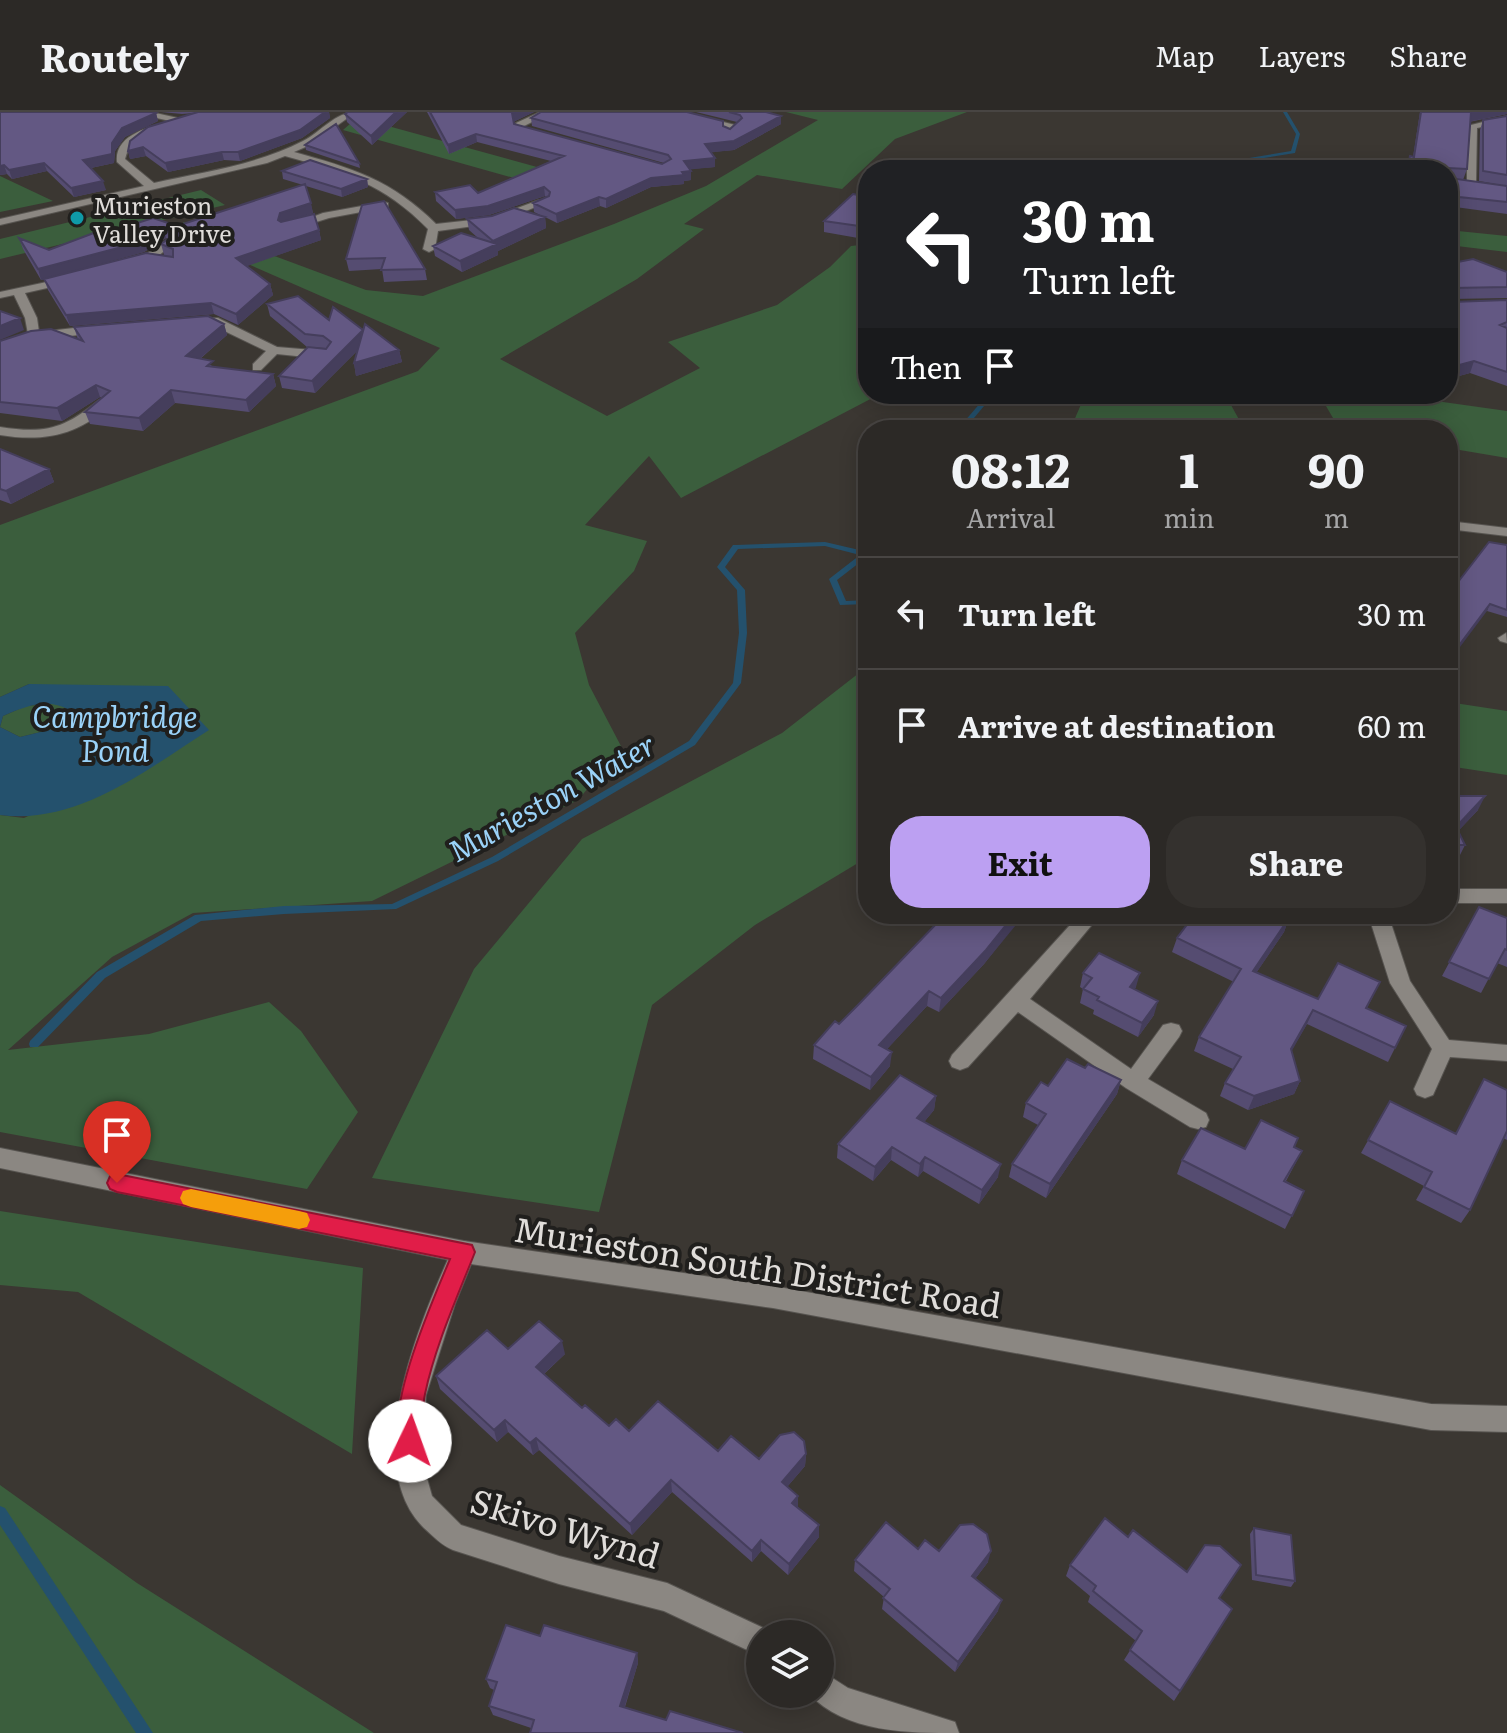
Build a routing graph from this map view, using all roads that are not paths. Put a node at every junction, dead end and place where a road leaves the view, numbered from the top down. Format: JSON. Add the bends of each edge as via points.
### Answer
{"nodes":[{"id":1,"x":135,"y":112,"type":"edge"},
{"id":2,"x":351,"y":112,"type":"edge"},
{"id":3,"x":547,"y":112,"type":"edge"},
{"id":4,"x":672,"y":112,"type":"edge"},
{"id":5,"x":1497,"y":112,"type":"edge"},
{"id":6,"x":194,"y":116,"type":"edge"},
{"id":7,"x":1507,"y":117,"type":"edge"},
{"id":8,"x":182,"y":120,"type":"junction"},
{"id":9,"x":730,"y":132,"type":"edge"},
{"id":10,"x":554,"y":140,"type":"edge"},
{"id":11,"x":287,"y":153,"type":"junction"},
{"id":12,"x":153,"y":188,"type":"junction"},
{"id":13,"x":1507,"y":191,"type":"edge"},
{"id":14,"x":408,"y":201,"type":"junction"},
{"id":15,"x":543,"y":202,"type":"edge"},
{"id":16,"x":519,"y":214,"type":"junction"},
{"id":17,"x":327,"y":215,"type":"junction"},
{"id":18,"x":534,"y":218,"type":"edge"},
{"id":19,"x":0,"y":222,"type":"edge"},
{"id":20,"x":287,"y":228,"type":"edge"},
{"id":21,"x":433,"y":228,"type":"junction"},
{"id":22,"x":335,"y":229,"type":"dead end"},
{"id":23,"x":168,"y":244,"type":"edge"},
{"id":24,"x":429,"y":249,"type":"dead end"},
{"id":25,"x":149,"y":257,"type":"junction"},
{"id":26,"x":135,"y":262,"type":"edge"},
{"id":27,"x":170,"y":263,"type":"edge"},
{"id":28,"x":77,"y":278,"type":"edge"},
{"id":29,"x":18,"y":291,"type":"junction"},
{"id":30,"x":0,"y":295,"type":"edge"},
{"id":31,"x":188,"y":322,"type":"edge"},
{"id":32,"x":112,"y":328,"type":"edge"},
{"id":33,"x":34,"y":336,"type":"junction"},
{"id":34,"x":0,"y":347,"type":"edge"},
{"id":35,"x":274,"y":350,"type":"junction"},
{"id":36,"x":325,"y":355,"type":"edge"},
{"id":37,"x":257,"y":367,"type":"dead end"},
{"id":38,"x":104,"y":403,"type":"edge"},
{"id":39,"x":0,"y":431,"type":"edge"},
{"id":40,"x":1458,"y":526,"type":"edge"},
{"id":41,"x":1507,"y":532,"type":"edge"},
{"id":42,"x":1458,"y":896,"type":"edge"},
{"id":43,"x":1507,"y":896,"type":"edge"},
{"id":44,"x":1082,"y":924,"type":"edge"},
{"id":45,"x":1381,"y":924,"type":"edge"},
{"id":46,"x":1016,"y":1000,"type":"junction"},
{"id":47,"x":1171,"y":1031,"type":"dead end"},
{"id":48,"x":1443,"y":1048,"type":"junction"},
{"id":49,"x":1507,"y":1053,"type":"edge"},
{"id":50,"x":960,"y":1061,"type":"dead end"},
{"id":51,"x":1134,"y":1082,"type":"junction"},
{"id":52,"x":1425,"y":1089,"type":"dead end"},
{"id":53,"x":1198,"y":1120,"type":"dead end"},
{"id":54,"x":0,"y":1158,"type":"edge"},
{"id":55,"x":464,"y":1252,"type":"junction"},
{"id":56,"x":1507,"y":1419,"type":"edge"},
{"id":57,"x":746,"y":1634,"type":"edge"},
{"id":58,"x":834,"y":1696,"type":"edge"},
{"id":59,"x":944,"y":1733,"type":"edge"}],
"edges":[{"from":1,"to":8,"type":"street"},
{"from":2,"to":11,"type":"street"},
{"from":3,"to":10,"type":"street","via":[[519,125],[524,132]]},
{"from":4,"to":9,"type":"street","via":[[734,126]]},
{"from":5,"to":7,"type":"street"},
{"from":6,"to":8,"type":"street"},
{"from":7,"to":13,"type":"street","via":[[1472,126],[1465,185]]},
{"from":8,"to":12,"type":"street","via":[[142,133],[120,153],[120,160]]},
{"from":11,"to":12,"type":"street"},
{"from":11,"to":14,"type":"street","via":[[379,182]]},
{"from":12,"to":19,"type":"street"},
{"from":14,"to":17,"type":"street"},
{"from":14,"to":21,"type":"street"},
{"from":15,"to":16,"type":"street"},
{"from":16,"to":18,"type":"street"},
{"from":16,"to":21,"type":"street"},
{"from":17,"to":20,"type":"street"},
{"from":17,"to":22,"type":"street"},
{"from":21,"to":24,"type":"street"},
{"from":23,"to":25,"type":"street"},
{"from":25,"to":26,"type":"street"},
{"from":25,"to":27,"type":"street"},
{"from":28,"to":29,"type":"street"},
{"from":29,"to":30,"type":"street"},
{"from":29,"to":33,"type":"street"},
{"from":31,"to":35,"type":"street","via":[[214,321]]},
{"from":32,"to":33,"type":"street"},
{"from":33,"to":34,"type":"street"},
{"from":35,"to":36,"type":"street"},
{"from":35,"to":37,"type":"street"},
{"from":38,"to":39,"type":"street","via":[[78,425],[35,442]]},
{"from":40,"to":41,"type":"street"},
{"from":42,"to":43,"type":"street"},
{"from":44,"to":46,"type":"street"},
{"from":45,"to":48,"type":"street","via":[[1400,983]]},
{"from":46,"to":50,"type":"street"},
{"from":46,"to":51,"type":"street"},
{"from":47,"to":51,"type":"street"},
{"from":48,"to":49,"type":"street"},
{"from":48,"to":52,"type":"street"},
{"from":51,"to":53,"type":"street"},
{"from":54,"to":55,"type":"street","name":"Murieston South District Road"},
{"from":55,"to":56,"type":"street","name":"Murieston South District Road","via":[[763,1296],[1431,1417]]},
{"from":55,"to":57,"type":"street","name":"Skivo Wynd","via":[[413,1395],[409,1464],[420,1504],[453,1536],[667,1597]]},
{"from":58,"to":59,"type":"street"}]}
